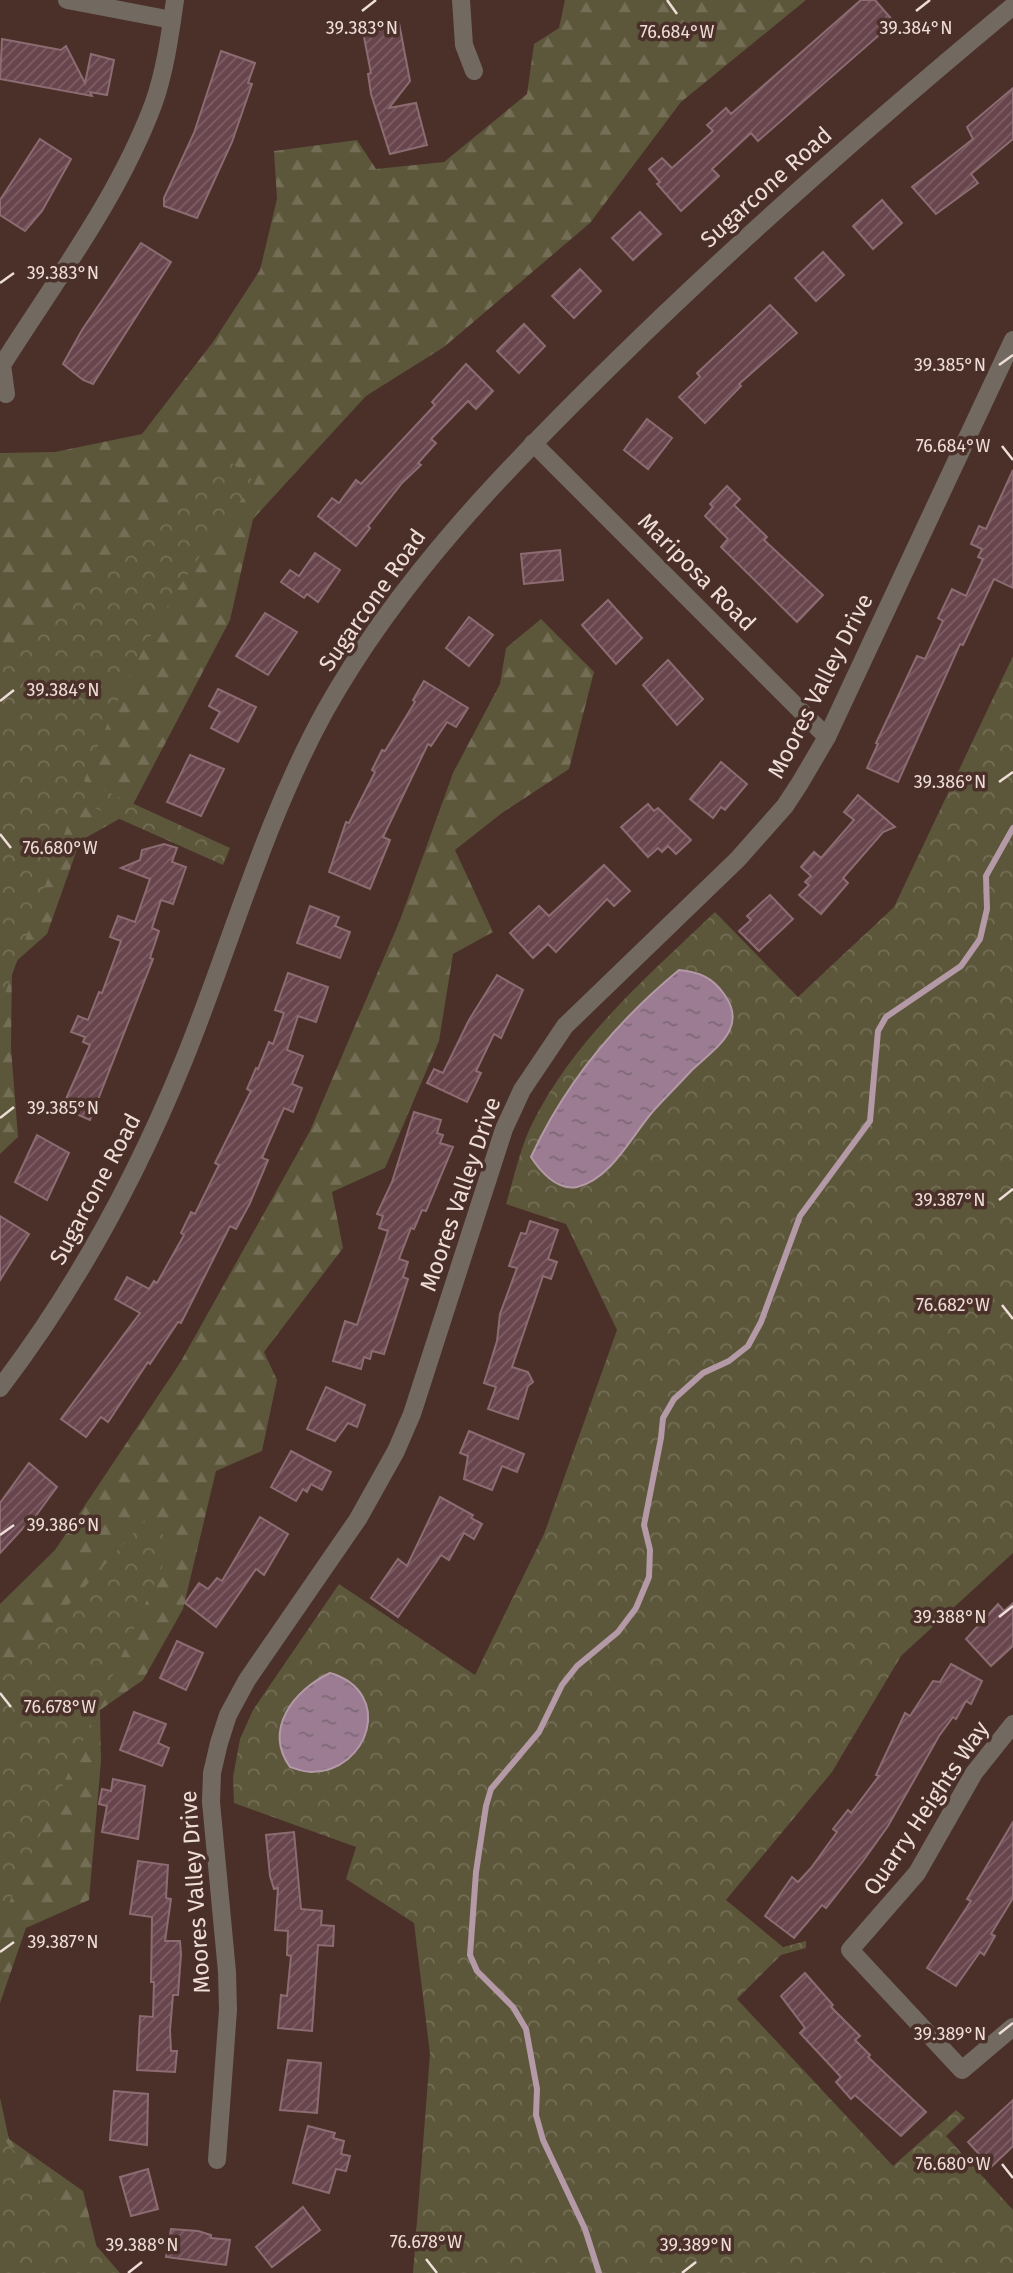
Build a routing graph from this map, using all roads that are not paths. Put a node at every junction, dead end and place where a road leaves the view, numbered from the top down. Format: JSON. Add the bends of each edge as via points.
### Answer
{"nodes":[{"id":1,"x":67,"y":0,"type":"edge"},
{"id":2,"x":175,"y":0,"type":"edge"},
{"id":3,"x":461,"y":0,"type":"edge"},
{"id":4,"x":1013,"y":6,"type":"edge"},
{"id":5,"x":172,"y":20,"type":"junction"},
{"id":6,"x":474,"y":71,"type":"dead end"},
{"id":7,"x":1013,"y":340,"type":"edge"},
{"id":8,"x":6,"y":394,"type":"dead end"},
{"id":9,"x":533,"y":443,"type":"junction"},
{"id":10,"x":827,"y":737,"type":"junction"},
{"id":11,"x":0,"y":1388,"type":"edge"},
{"id":12,"x":1013,"y":1724,"type":"edge"},
{"id":13,"x":1013,"y":2027,"type":"edge"},
{"id":14,"x":217,"y":2160,"type":"dead end"}],
"edges":[{"from":1,"to":5,"type":"street"},
{"from":2,"to":5,"type":"street"},
{"from":3,"to":6,"type":"street","via":[[464,45]]},
{"from":4,"to":9,"type":"street","name":"Sugarcone Road","via":[[754,229]]},
{"from":5,"to":8,"type":"street","via":[[154,102],[136,146],[2,365]]},
{"from":7,"to":10,"type":"street","name":"Moores Valley Drive"},
{"from":9,"to":10,"type":"street","name":"Mariposa Road"},
{"from":9,"to":11,"type":"street","name":"Sugarcone Road","via":[[429,556],[354,661],[323,715],[285,790],[186,1056],[132,1178],[54,1314]]},
{"from":10,"to":14,"type":"street","name":"Moores Valley Drive","via":[[765,830],[565,1026],[522,1090],[504,1129],[396,1451],[358,1519],[247,1680],[228,1715],[212,1773],[211,1802],[228,2010]]},
{"from":12,"to":13,"type":"street","name":"Quarry Heights Way","via":[[974,1773],[917,1873],[850,1950],[962,2070]]}]}
